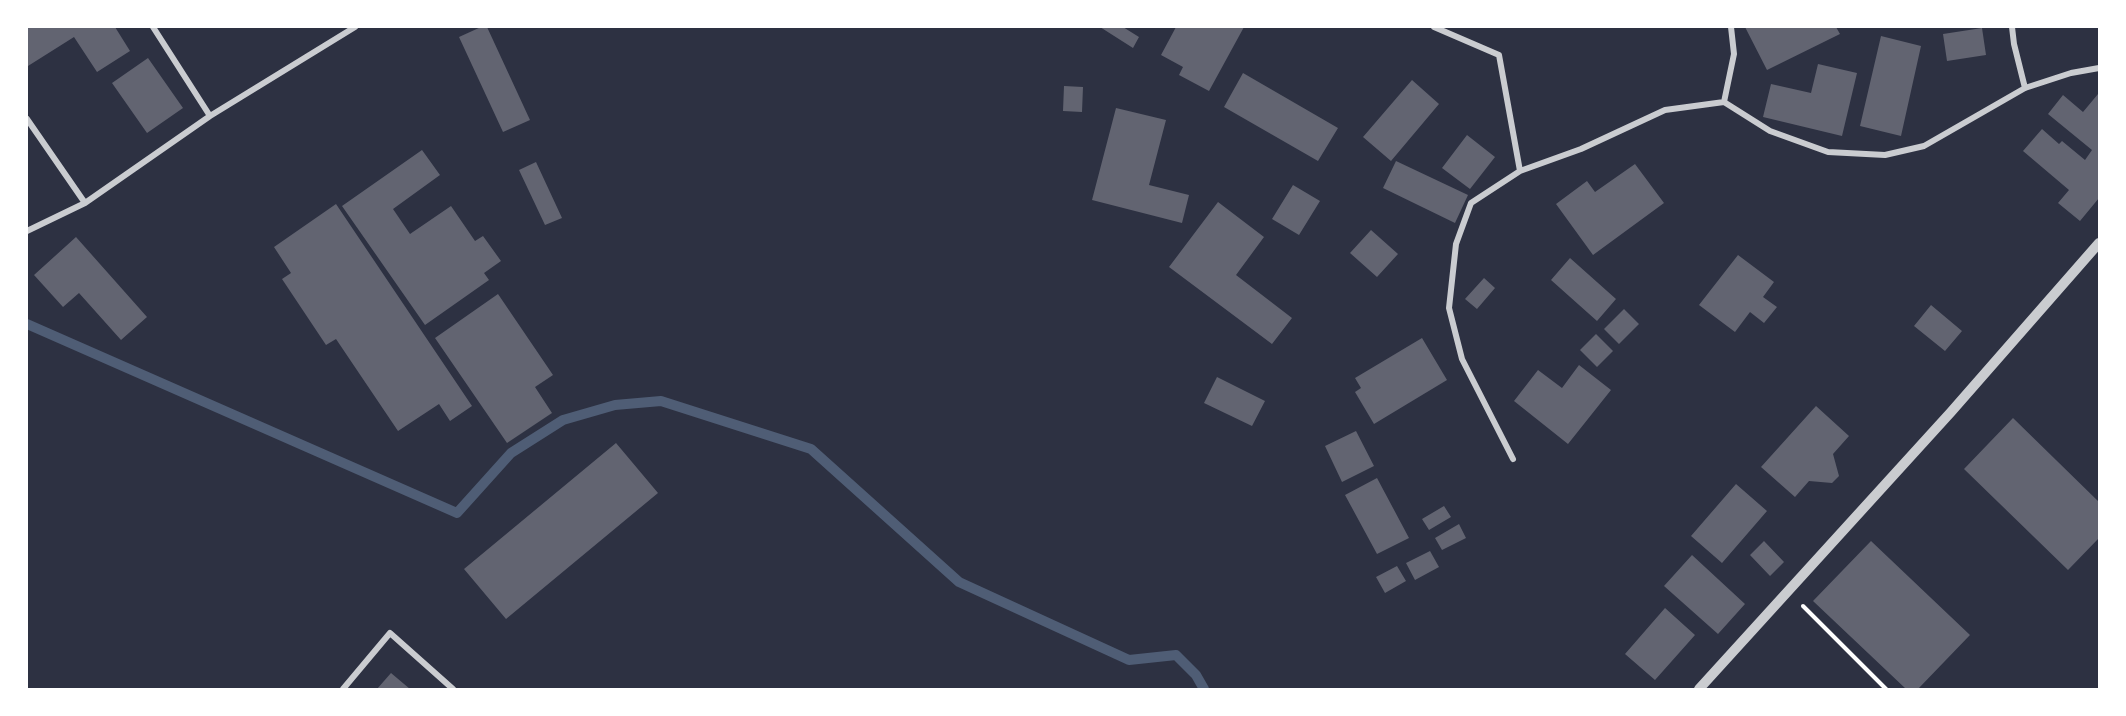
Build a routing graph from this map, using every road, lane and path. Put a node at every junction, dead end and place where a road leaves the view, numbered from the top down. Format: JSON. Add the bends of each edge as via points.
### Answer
{"nodes":[{"id":1,"x":153,"y":27,"type":"edge"},
{"id":2,"x":355,"y":27,"type":"edge"},
{"id":3,"x":1434,"y":27,"type":"edge"},
{"id":4,"x":1731,"y":27,"type":"edge"},
{"id":5,"x":2012,"y":27,"type":"edge"},
{"id":6,"x":2099,"y":68,"type":"edge"},
{"id":7,"x":2025,"y":88,"type":"junction"},
{"id":8,"x":1724,"y":102,"type":"junction"},
{"id":9,"x":210,"y":117,"type":"junction"},
{"id":10,"x":27,"y":119,"type":"edge"},
{"id":11,"x":1520,"y":171,"type":"junction"},
{"id":12,"x":85,"y":202,"type":"junction"},
{"id":13,"x":27,"y":231,"type":"edge"},
{"id":14,"x":2099,"y":243,"type":"edge"},
{"id":15,"x":1513,"y":459,"type":"dead end"},
{"id":16,"x":1787,"y":591,"type":"junction"},
{"id":17,"x":343,"y":689,"type":"edge"},
{"id":18,"x":453,"y":689,"type":"edge"},
{"id":19,"x":1699,"y":689,"type":"edge"},
{"id":20,"x":1886,"y":689,"type":"edge"}],
"edges":[{"from":1,"to":9,"type":"street"},
{"from":2,"to":9,"type":"street"},
{"from":3,"to":11,"type":"street","via":[[1499,55]]},
{"from":4,"to":8,"type":"street","via":[[1734,54]]},
{"from":5,"to":7,"type":"street"},
{"from":6,"to":7,"type":"street"},
{"from":7,"to":8,"type":"street","via":[[1924,146],[1885,155],[1828,152],[1770,130]]},
{"from":8,"to":11,"type":"street","via":[[1665,110],[1581,149]]},
{"from":9,"to":12,"type":"street"},
{"from":10,"to":12,"type":"street"},
{"from":11,"to":15,"type":"street","via":[[1471,203],[1456,244],[1449,308],[1462,358]]},
{"from":12,"to":13,"type":"street"},
{"from":14,"to":16,"type":"street"},
{"from":16,"to":19,"type":"street"},
{"from":16,"to":20,"type":"path"},
{"from":17,"to":18,"type":"street","via":[[390,633]]}]}
